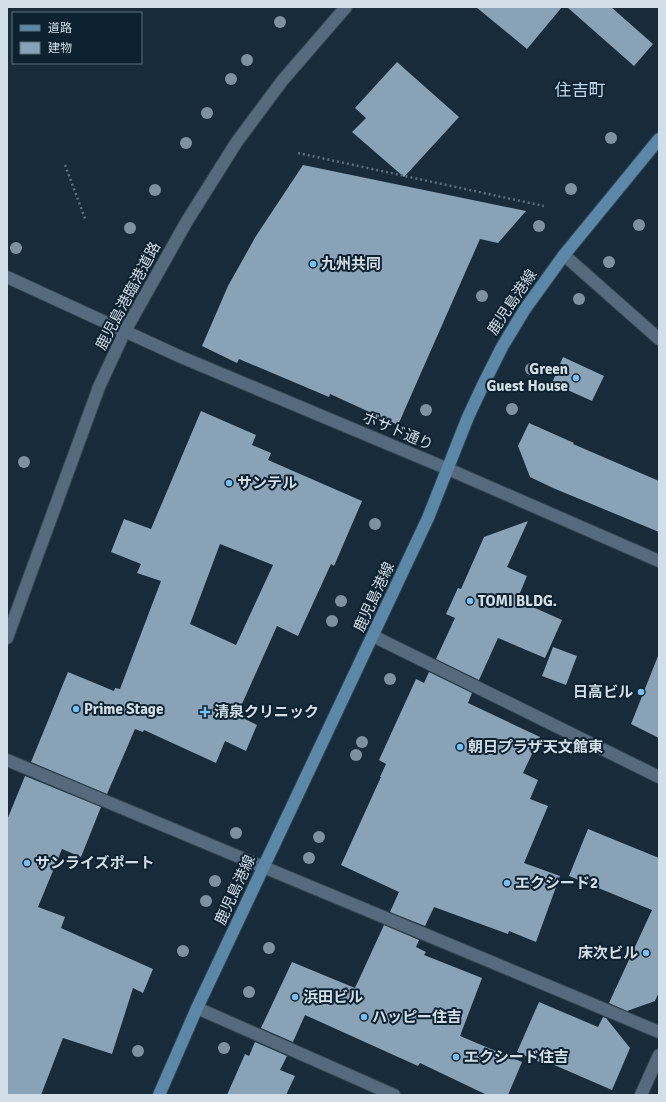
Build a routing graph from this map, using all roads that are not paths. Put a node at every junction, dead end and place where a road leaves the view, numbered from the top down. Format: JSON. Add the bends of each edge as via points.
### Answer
{"nodes":[{"id":1,"x":346,"y":7,"type":"edge"},
{"id":2,"x":659,"y":139,"type":"edge"},
{"id":3,"x":564,"y":255,"type":"junction"},
{"id":4,"x":7,"y":277,"type":"edge"},
{"id":5,"x":125,"y":331,"type":"junction"},
{"id":6,"x":659,"y":339,"type":"edge"},
{"id":7,"x":448,"y":469,"type":"junction"},
{"id":8,"x":659,"y":561,"type":"edge"},
{"id":9,"x":373,"y":636,"type":"junction"},
{"id":10,"x":7,"y":638,"type":"edge"},
{"id":11,"x":7,"y":760,"type":"edge"},
{"id":12,"x":659,"y":777,"type":"edge"},
{"id":13,"x":263,"y":866,"type":"junction"},
{"id":14,"x":197,"y":1008,"type":"junction"},
{"id":15,"x":659,"y":1032,"type":"edge"},
{"id":16,"x":659,"y":1055,"type":"edge"},
{"id":17,"x":158,"y":1095,"type":"edge"},
{"id":18,"x":394,"y":1095,"type":"edge"},
{"id":19,"x":641,"y":1095,"type":"edge"}],
"edges":[{"from":1,"to":5,"type":"street","name":"鹿児島港臨港道路","via":[[282,81],[236,143],[187,221]]},
{"from":2,"to":3,"type":"main road","name":"鹿児島港線"},
{"from":3,"to":6,"type":"street"},
{"from":3,"to":7,"type":"main road","name":"鹿児島港線","via":[[525,309],[502,347]]},
{"from":4,"to":5,"type":"street","name":"ボサド通り"},
{"from":5,"to":7,"type":"street","name":"ボサド通り","via":[[197,364]]},
{"from":5,"to":10,"type":"street","name":"鹿児島港臨港道路","via":[[100,387]]},
{"from":7,"to":8,"type":"street","name":"ボサド通り"},
{"from":7,"to":9,"type":"main road","name":"鹿児島港線"},
{"from":9,"to":12,"type":"street"},
{"from":9,"to":13,"type":"main road","name":"鹿児島港線"},
{"from":11,"to":13,"type":"street"},
{"from":13,"to":14,"type":"main road","name":"鹿児島港線"},
{"from":13,"to":15,"type":"street"},
{"from":14,"to":17,"type":"main road","name":"鹿児島港線"},
{"from":14,"to":18,"type":"street"},
{"from":16,"to":19,"type":"street"}]}
